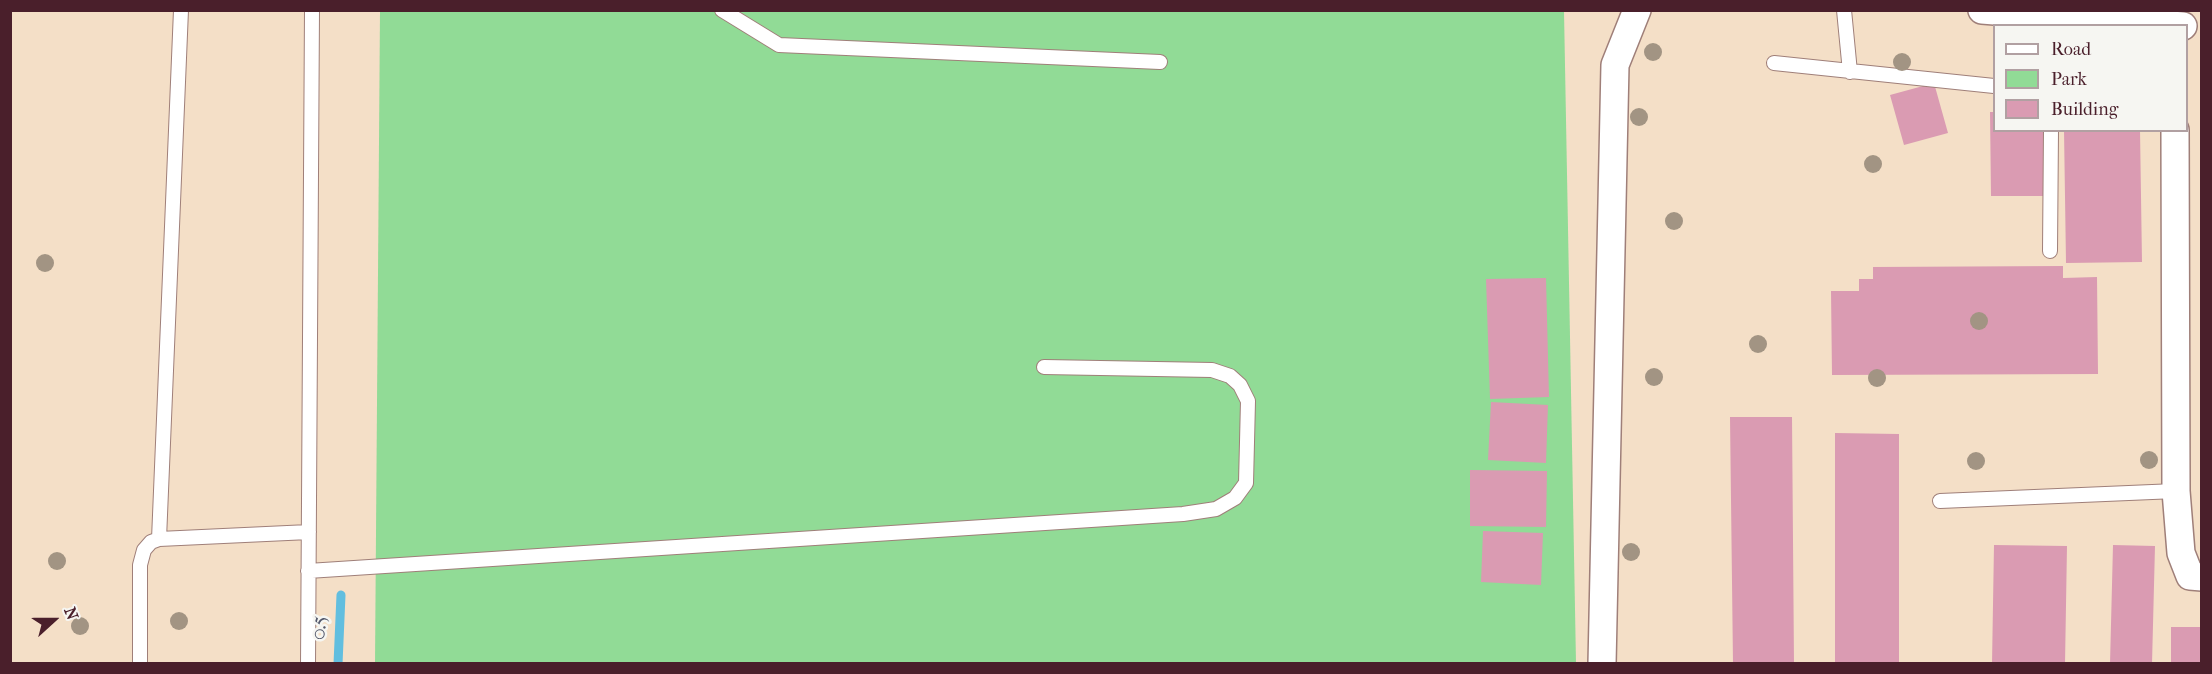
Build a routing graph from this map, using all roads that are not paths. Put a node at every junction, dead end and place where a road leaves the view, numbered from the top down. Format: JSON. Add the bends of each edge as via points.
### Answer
{"nodes":[{"id":1,"x":181,"y":10,"type":"edge"},
{"id":2,"x":312,"y":10,"type":"edge"},
{"id":3,"x":722,"y":10,"type":"edge"},
{"id":4,"x":1637,"y":10,"type":"edge"},
{"id":5,"x":1844,"y":10,"type":"edge"},
{"id":6,"x":1982,"y":10,"type":"edge"},
{"id":7,"x":2161,"y":24,"type":"edge"},
{"id":8,"x":1160,"y":62,"type":"dead end"},
{"id":9,"x":1774,"y":63,"type":"dead end"},
{"id":10,"x":1850,"y":72,"type":"junction"},
{"id":11,"x":1993,"y":86,"type":"edge"},
{"id":12,"x":2051,"y":132,"type":"edge"},
{"id":13,"x":2175,"y":132,"type":"edge"},
{"id":14,"x":2050,"y":251,"type":"dead end"},
{"id":15,"x":1044,"y":367,"type":"dead end"},
{"id":16,"x":2176,"y":491,"type":"junction"},
{"id":17,"x":1940,"y":501,"type":"dead end"},
{"id":18,"x":309,"y":532,"type":"junction"},
{"id":19,"x":159,"y":538,"type":"junction"},
{"id":20,"x":309,"y":571,"type":"junction"},
{"id":21,"x":2202,"y":577,"type":"edge"},
{"id":22,"x":140,"y":663,"type":"edge"},
{"id":23,"x":308,"y":663,"type":"edge"},
{"id":24,"x":1602,"y":663,"type":"edge"}],
"edges":[{"from":1,"to":19,"type":"lane"},
{"from":2,"to":18,"type":"lane"},
{"from":3,"to":8,"type":"lane","via":[[779,45]]},
{"from":4,"to":24,"type":"street","via":[[1615,65]]},
{"from":5,"to":10,"type":"lane"},
{"from":6,"to":7,"type":"street"},
{"from":9,"to":10,"type":"lane"},
{"from":10,"to":11,"type":"lane"},
{"from":12,"to":14,"type":"lane"},
{"from":13,"to":16,"type":"street"},
{"from":15,"to":20,"type":"lane","via":[[1212,369],[1230,376],[1248,401],[1246,483],[1235,498],[1216,509],[1183,514]]},
{"from":16,"to":17,"type":"lane"},
{"from":16,"to":21,"type":"street","via":[[2181,553],[2190,576]]},
{"from":18,"to":19,"type":"lane"},
{"from":18,"to":20,"type":"lane"},
{"from":19,"to":22,"type":"lane","via":[[144,550],[140,565]]},
{"from":20,"to":23,"type":"lane"}]}
